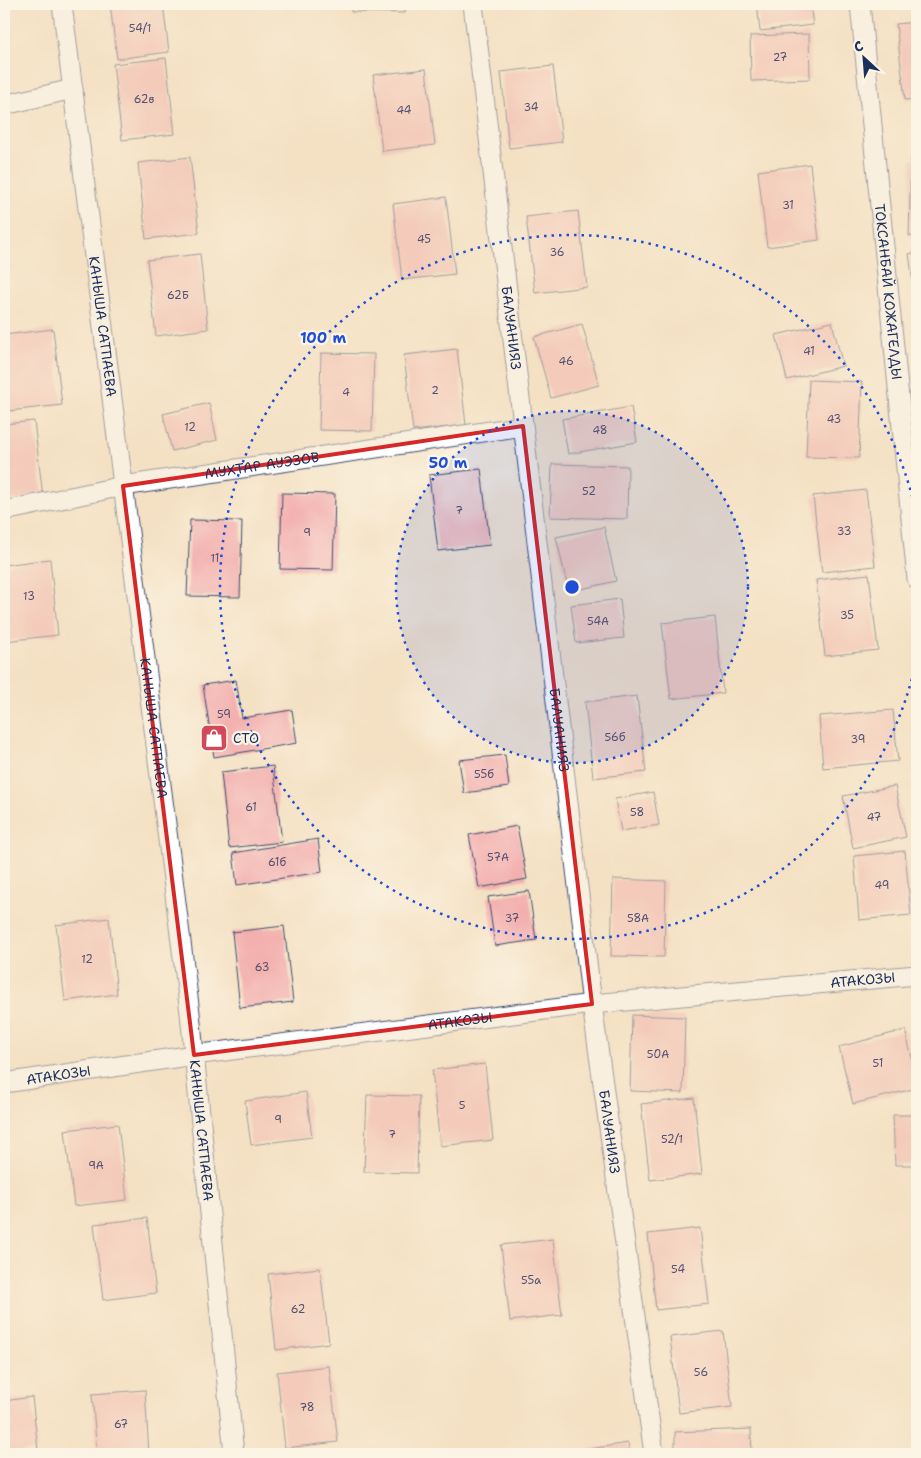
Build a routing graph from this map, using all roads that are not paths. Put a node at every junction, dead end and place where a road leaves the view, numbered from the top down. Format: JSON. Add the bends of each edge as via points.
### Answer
{"nodes":[{"id":1,"x":62,"y":4,"type":"edge"},
{"id":2,"x":473,"y":4,"type":"edge"},
{"id":3,"x":860,"y":4,"type":"edge"},
{"id":4,"x":73,"y":89,"type":"junction"},
{"id":5,"x":4,"y":105,"type":"edge"},
{"id":6,"x":524,"y":426,"type":"junction"},
{"id":7,"x":123,"y":486,"type":"junction"},
{"id":8,"x":4,"y":511,"type":"edge"},
{"id":9,"x":917,"y":579,"type":"edge"},
{"id":10,"x":917,"y":975,"type":"edge"},
{"id":11,"x":592,"y":1004,"type":"junction"},
{"id":12,"x":194,"y":1055,"type":"junction"},
{"id":13,"x":4,"y":1083,"type":"edge"},
{"id":14,"x":234,"y":1454,"type":"edge"},
{"id":15,"x":654,"y":1454,"type":"edge"}],
"edges":[{"from":1,"to":4,"type":"street","name":"КАНЫША САТПАЕВА"},
{"from":2,"to":6,"type":"street","name":"БАЛУАНИЯЗ"},
{"from":3,"to":9,"type":"street","name":"ТОКСАНБАЙ КОЖАГЕЛДЫ"},
{"from":4,"to":5,"type":"street"},
{"from":4,"to":7,"type":"street","name":"КАНЫША САТПАЕВА"},
{"from":6,"to":7,"type":"street","name":"МУХТАР АУЭЗОВ"},
{"from":6,"to":11,"type":"street","name":"БАЛУАНИЯЗ"},
{"from":7,"to":8,"type":"street","name":"МУХТАР АУЭЗОВ"},
{"from":7,"to":12,"type":"street","name":"КАНЫША САТПАЕВА"},
{"from":10,"to":11,"type":"street","name":"АТАКОЗЫ"},
{"from":11,"to":12,"type":"street","name":"АТАКОЗЫ"},
{"from":11,"to":15,"type":"street","name":"БАЛУАНИЯЗ"},
{"from":12,"to":13,"type":"street","name":"АТАКОЗЫ"},
{"from":12,"to":14,"type":"street","name":"КАНЫША САТПАЕВА"}]}
